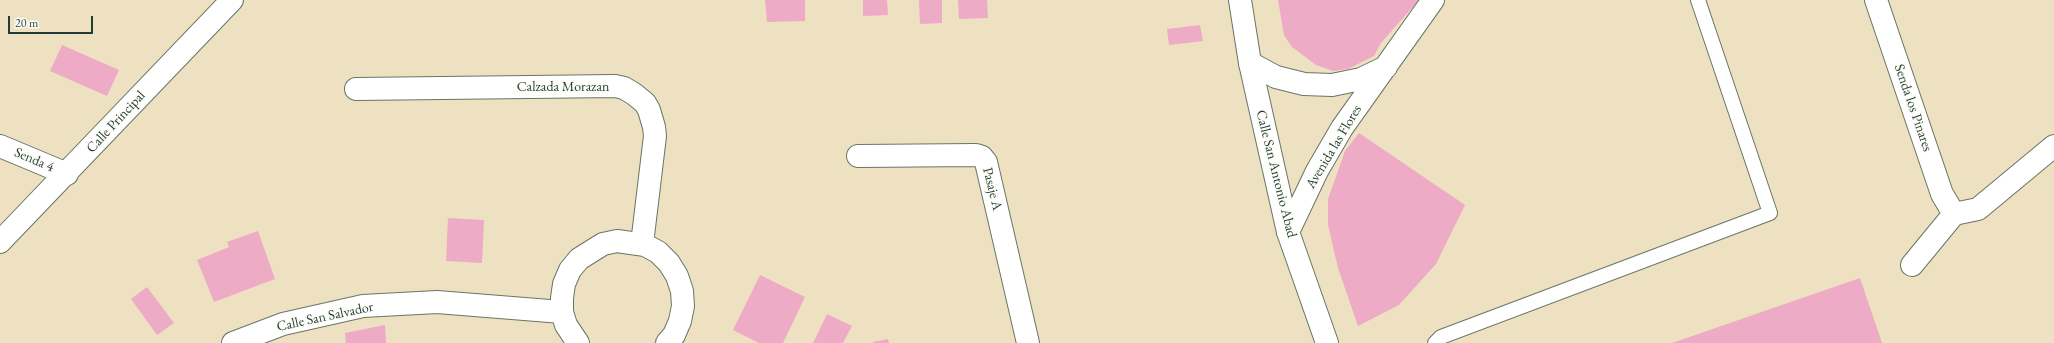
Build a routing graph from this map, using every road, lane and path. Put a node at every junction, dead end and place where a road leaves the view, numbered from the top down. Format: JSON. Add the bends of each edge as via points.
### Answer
{"nodes":[{"id":1,"x":230,"y":0,"type":"edge"},
{"id":2,"x":1240,"y":0,"type":"edge"},
{"id":3,"x":1433,"y":0,"type":"edge"},
{"id":4,"x":1698,"y":0,"type":"edge"},
{"id":5,"x":1876,"y":0,"type":"edge"},
{"id":6,"x":1250,"y":63,"type":"junction"},
{"id":7,"x":1387,"y":67,"type":"junction"},
{"id":8,"x":356,"y":89,"type":"dead end"},
{"id":9,"x":0,"y":146,"type":"edge"},
{"id":10,"x":2054,"y":146,"type":"edge"},
{"id":11,"x":858,"y":156,"type":"dead end"},
{"id":12,"x":67,"y":174,"type":"junction"},
{"id":13,"x":1954,"y":214,"type":"junction"},
{"id":14,"x":1288,"y":232,"type":"junction"},
{"id":15,"x":0,"y":242,"type":"edge"},
{"id":16,"x":642,"y":244,"type":"junction"},
{"id":17,"x":1912,"y":265,"type":"dead end"},
{"id":18,"x":562,"y":312,"type":"junction"},
{"id":19,"x":676,"y":340,"type":"edge"},
{"id":20,"x":233,"y":343,"type":"edge"},
{"id":21,"x":578,"y":343,"type":"edge"},
{"id":22,"x":1028,"y":343,"type":"edge"},
{"id":23,"x":1327,"y":343,"type":"edge"},
{"id":24,"x":1435,"y":343,"type":"edge"}],
"edges":[{"from":1,"to":12,"type":"street","name":"Calle Principal"},
{"from":2,"to":6,"type":"street","name":"Calle San Antonio Abad"},
{"from":3,"to":7,"type":"street","name":"Avenida las Flores"},
{"from":4,"to":24,"type":"lane","via":[[1770,213],[1441,336]]},
{"from":5,"to":13,"type":"street","name":"Senda los Pinares","via":[[1942,194]]},
{"from":6,"to":7,"type":"street","name":"Avenida las Flores","via":[[1276,77],[1304,84],[1332,85],[1361,79]]},
{"from":6,"to":14,"type":"street","name":"Calle San Antonio Abad"},
{"from":7,"to":14,"type":"street","name":"Avenida las Flores","via":[[1342,128],[1320,165]]},
{"from":8,"to":16,"type":"street","name":"Calzada Morazan","via":[[615,86],[624,88],[650,110],[655,136]]},
{"from":9,"to":12,"type":"street","name":"Senda 4"},
{"from":10,"to":13,"type":"street","via":[[1978,209]]},
{"from":11,"to":22,"type":"street","name":"Pasaje A","via":[[976,154],[982,157],[986,162]]},
{"from":12,"to":15,"type":"street","name":"Calle Principal"},
{"from":13,"to":17,"type":"street"},
{"from":14,"to":23,"type":"street","name":"Calle San Antonio Abad"},
{"from":16,"to":18,"type":"street","via":[[617,241],[603,244],[579,259],[570,270],[564,284]]},
{"from":16,"to":19,"type":"street","via":[[658,252],[669,263],[680,283],[683,306]]},
{"from":18,"to":20,"type":"street","name":"Calle San Salvador","via":[[437,302],[363,306],[282,324]]},
{"from":18,"to":21,"type":"street","via":[[566,325]]}]}
